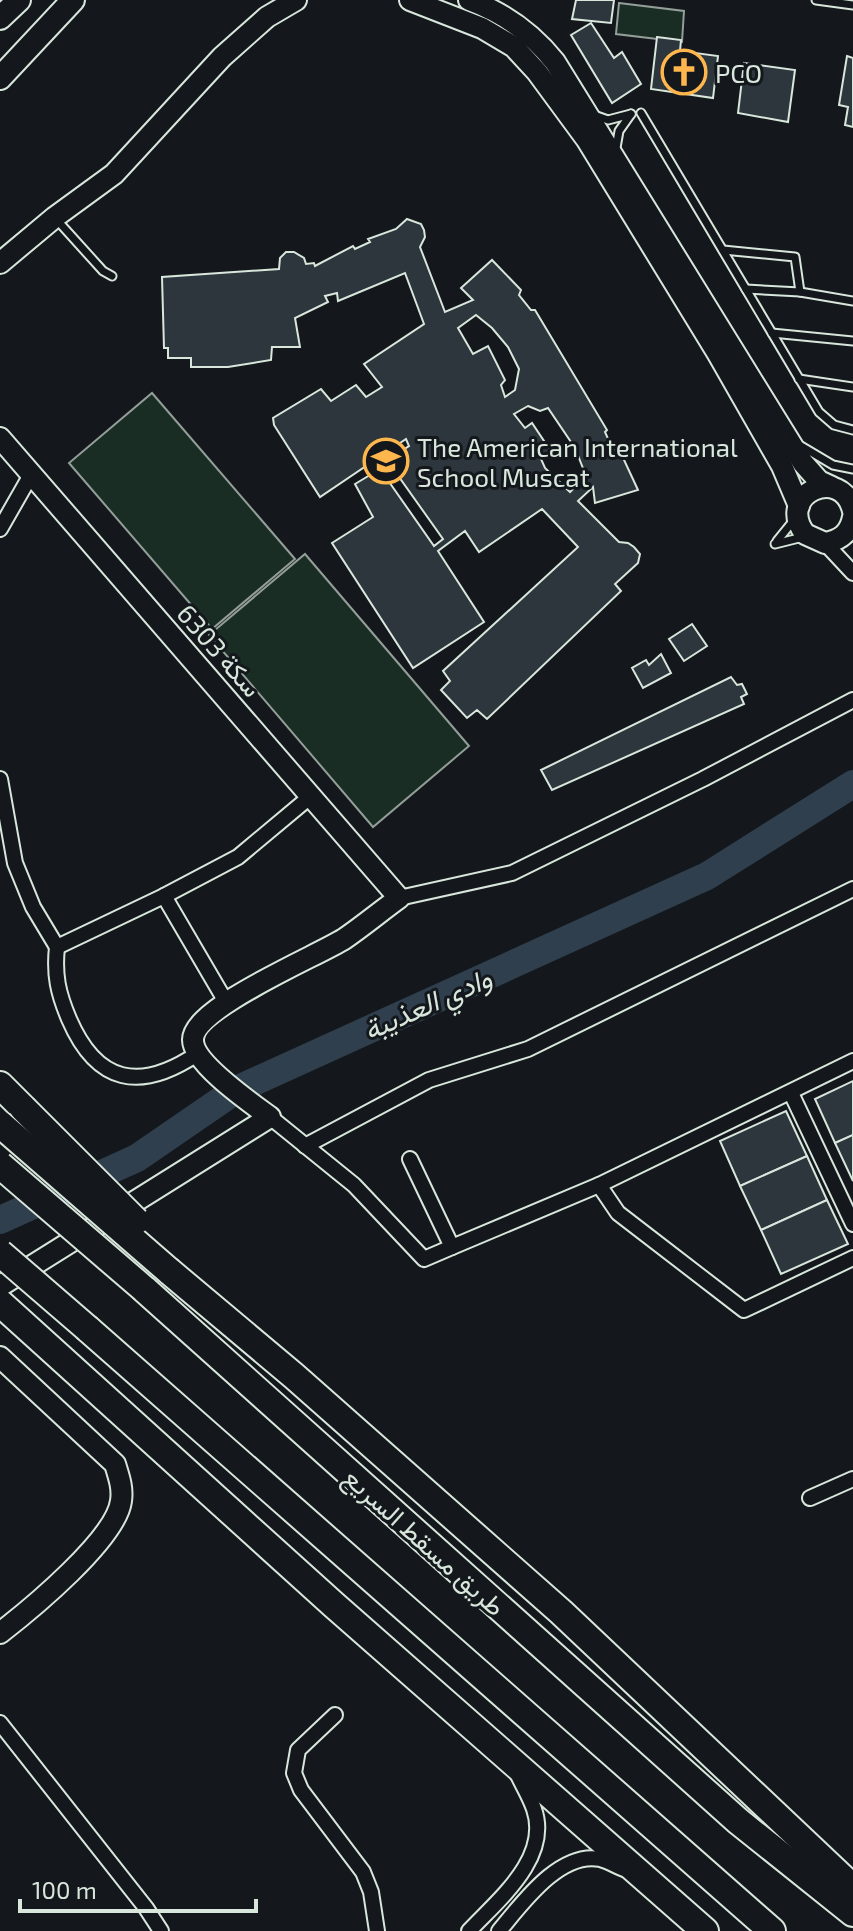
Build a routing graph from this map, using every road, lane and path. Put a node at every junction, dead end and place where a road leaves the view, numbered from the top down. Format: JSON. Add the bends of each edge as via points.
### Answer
{"nodes":[{"id":1,"x":19,"y":0,"type":"edge"},
{"id":2,"x":73,"y":0,"type":"edge"},
{"id":3,"x":410,"y":0,"type":"edge"},
{"id":4,"x":469,"y":0,"type":"edge"},
{"id":5,"x":816,"y":0,"type":"edge"},
{"id":6,"x":288,"y":2,"type":"edge"},
{"id":7,"x":853,"y":5,"type":"edge"},
{"id":8,"x":0,"y":18,"type":"edge"},
{"id":9,"x":0,"y":78,"type":"edge"},
{"id":10,"x":584,"y":108,"type":"junction"},
{"id":11,"x":641,"y":113,"type":"dead end"},
{"id":12,"x":623,"y":168,"type":"junction"},
{"id":13,"x":55,"y":217,"type":"junction"},
{"id":14,"x":723,"y":250,"type":"junction"},
{"id":15,"x":0,"y":263,"type":"edge"},
{"id":16,"x":112,"y":276,"type":"dead end"},
{"id":17,"x":746,"y":289,"type":"junction"},
{"id":18,"x":800,"y":292,"type":"junction"},
{"id":19,"x":853,"y":301,"type":"edge"},
{"id":20,"x":772,"y":333,"type":"junction"},
{"id":21,"x":853,"y":341,"type":"edge"},
{"id":22,"x":799,"y":379,"type":"junction"},
{"id":23,"x":853,"y":387,"type":"edge"},
{"id":24,"x":781,"y":429,"type":"junction"},
{"id":25,"x":853,"y":430,"type":"edge"},
{"id":26,"x":0,"y":438,"type":"edge"},
{"id":27,"x":853,"y":469,"type":"edge"},
{"id":28,"x":32,"y":473,"type":"junction"},
{"id":29,"x":798,"y":510,"type":"junction"},
{"id":30,"x":849,"y":513,"type":"edge"},
{"id":31,"x":0,"y":529,"type":"edge"},
{"id":32,"x":818,"y":541,"type":"junction"},
{"id":33,"x":853,"y":573,"type":"edge"},
{"id":34,"x":853,"y":700,"type":"edge"},
{"id":35,"x":0,"y":779,"type":"edge"},
{"id":36,"x":311,"y":796,"type":"junction"},
{"id":37,"x":853,"y":889,"type":"edge"},
{"id":38,"x":164,"y":896,"type":"junction"},
{"id":39,"x":399,"y":898,"type":"junction"},
{"id":40,"x":57,"y":947,"type":"junction"},
{"id":41,"x":226,"y":1002,"type":"junction"},
{"id":42,"x":197,"y":1054,"type":"junction"},
{"id":43,"x":853,"y":1061,"type":"edge"},
{"id":44,"x":0,"y":1085,"type":"edge"},
{"id":45,"x":791,"y":1093,"type":"junction"},
{"id":46,"x":270,"y":1117,"type":"junction"},
{"id":47,"x":0,"y":1124,"type":"edge"},
{"id":48,"x":305,"y":1146,"type":"junction"},
{"id":49,"x":410,"y":1159,"type":"dead end"},
{"id":50,"x":0,"y":1165,"type":"edge"},
{"id":51,"x":599,"y":1185,"type":"junction"},
{"id":52,"x":853,"y":1224,"type":"edge"},
{"id":53,"x":452,"y":1247,"type":"junction"},
{"id":54,"x":0,"y":1253,"type":"edge"},
{"id":55,"x":853,"y":1258,"type":"edge"},
{"id":56,"x":174,"y":1267,"type":"junction"},
{"id":57,"x":0,"y":1286,"type":"edge"},
{"id":58,"x":0,"y":1303,"type":"edge"},
{"id":59,"x":0,"y":1357,"type":"edge"},
{"id":60,"x":853,"y":1479,"type":"edge"},
{"id":61,"x":810,"y":1498,"type":"dead end"},
{"id":62,"x":0,"y":1633,"type":"edge"},
{"id":63,"x":335,"y":1715,"type":"dead end"},
{"id":64,"x":0,"y":1723,"type":"edge"},
{"id":65,"x":511,"y":1760,"type":"junction"},
{"id":66,"x":647,"y":1879,"type":"junction"},
{"id":67,"x":852,"y":1887,"type":"edge"},
{"id":68,"x":853,"y":1913,"type":"edge"},
{"id":69,"x":161,"y":1931,"type":"edge"},
{"id":70,"x":377,"y":1931,"type":"edge"},
{"id":71,"x":469,"y":1931,"type":"edge"},
{"id":72,"x":499,"y":1931,"type":"edge"},
{"id":73,"x":705,"y":1931,"type":"edge"},
{"id":74,"x":772,"y":1931,"type":"edge"}],
"edges":[{"from":1,"to":8,"type":"main road"},
{"from":2,"to":9,"type":"main road"},
{"from":3,"to":29,"type":"street","via":[[482,28],[514,47],[537,72],[587,140],[718,354],[782,466]]},
{"from":4,"to":10,"type":"street","via":[[516,23],[540,44]]},
{"from":5,"to":7,"type":"lane"},
{"from":6,"to":13,"type":"street","via":[[222,57],[114,174]]},
{"from":10,"to":12,"type":"street"},
{"from":10,"to":12,"type":"lane","via":[[608,120],[631,114],[616,138]]},
{"from":11,"to":14,"type":"lane"},
{"from":12,"to":24,"type":"street"},
{"from":13,"to":15,"type":"street"},
{"from":13,"to":16,"type":"lane"},
{"from":14,"to":17,"type":"lane"},
{"from":14,"to":18,"type":"lane","via":[[795,257]]},
{"from":17,"to":18,"type":"lane"},
{"from":17,"to":20,"type":"lane"},
{"from":18,"to":19,"type":"lane"},
{"from":20,"to":21,"type":"lane"},
{"from":20,"to":22,"type":"lane"},
{"from":22,"to":23,"type":"lane"},
{"from":22,"to":25,"type":"lane","via":[[819,412],[834,425]]},
{"from":24,"to":27,"type":"lane","via":[[815,457]]},
{"from":24,"to":30,"type":"street","via":[[811,474]]},
{"from":26,"to":28,"type":"street","name":"سكة 6303"},
{"from":28,"to":31,"type":"street"},
{"from":28,"to":36,"type":"street","name":"سكة 6303"},
{"from":29,"to":30,"type":"street","via":[[808,493],[823,487]]},
{"from":29,"to":32,"type":"street","via":[[801,528]]},
{"from":29,"to":32,"type":"lane","via":[[775,544],[798,536]]},
{"from":30,"to":32,"type":"street","via":[[834,541]]},
{"from":32,"to":33,"type":"street"},
{"from":34,"to":39,"type":"street","via":[[512,873]]},
{"from":35,"to":40,"type":"street","via":[[15,863]]},
{"from":36,"to":38,"type":"street","via":[[238,857]]},
{"from":36,"to":39,"type":"street","name":"سكة 6303"},
{"from":37,"to":48,"type":"street","via":[[528,1049],[429,1080]]},
{"from":38,"to":40,"type":"street"},
{"from":38,"to":41,"type":"street"},
{"from":39,"to":41,"type":"street","via":[[344,939]]},
{"from":40,"to":42,"type":"street","via":[[54,972],[65,1009],[78,1040],[97,1065],[119,1076],[150,1076],[177,1068]]},
{"from":41,"to":42,"type":"street","via":[[194,1032]]},
{"from":42,"to":46,"type":"street"},
{"from":43,"to":45,"type":"street"},
{"from":44,"to":56,"type":"highway","bridge":true},
{"from":45,"to":51,"type":"street"},
{"from":45,"to":52,"type":"street"},
{"from":46,"to":48,"type":"street"},
{"from":46,"to":57,"type":"street"},
{"from":47,"to":56,"type":"highway","bridge":true},
{"from":48,"to":53,"type":"street","via":[[354,1185],[424,1259]]},
{"from":49,"to":53,"type":"street"},
{"from":50,"to":68,"type":"highway","name":"طريق مسقط السريع","bridge":true,"via":[[738,1821]]},
{"from":51,"to":53,"type":"street"},
{"from":51,"to":55,"type":"street","via":[[618,1213],[744,1310]]},
{"from":54,"to":74,"type":"highway","bridge":true},
{"from":56,"to":67,"type":"highway","via":[[561,1612]]},
{"from":58,"to":65,"type":"highway"},
{"from":59,"to":62,"type":"street","via":[[115,1464],[121,1483],[121,1502],[107,1533]]},
{"from":60,"to":61,"type":"street"},
{"from":63,"to":70,"type":"street","via":[[298,1750],[294,1773],[363,1872]]},
{"from":64,"to":69,"type":"street"},
{"from":65,"to":66,"type":"highway"},
{"from":65,"to":71,"type":"street","via":[[535,1810],[534,1846],[517,1880]]},
{"from":66,"to":72,"type":"street","via":[[598,1859],[575,1860],[533,1891]]},
{"from":66,"to":73,"type":"highway"}]}
